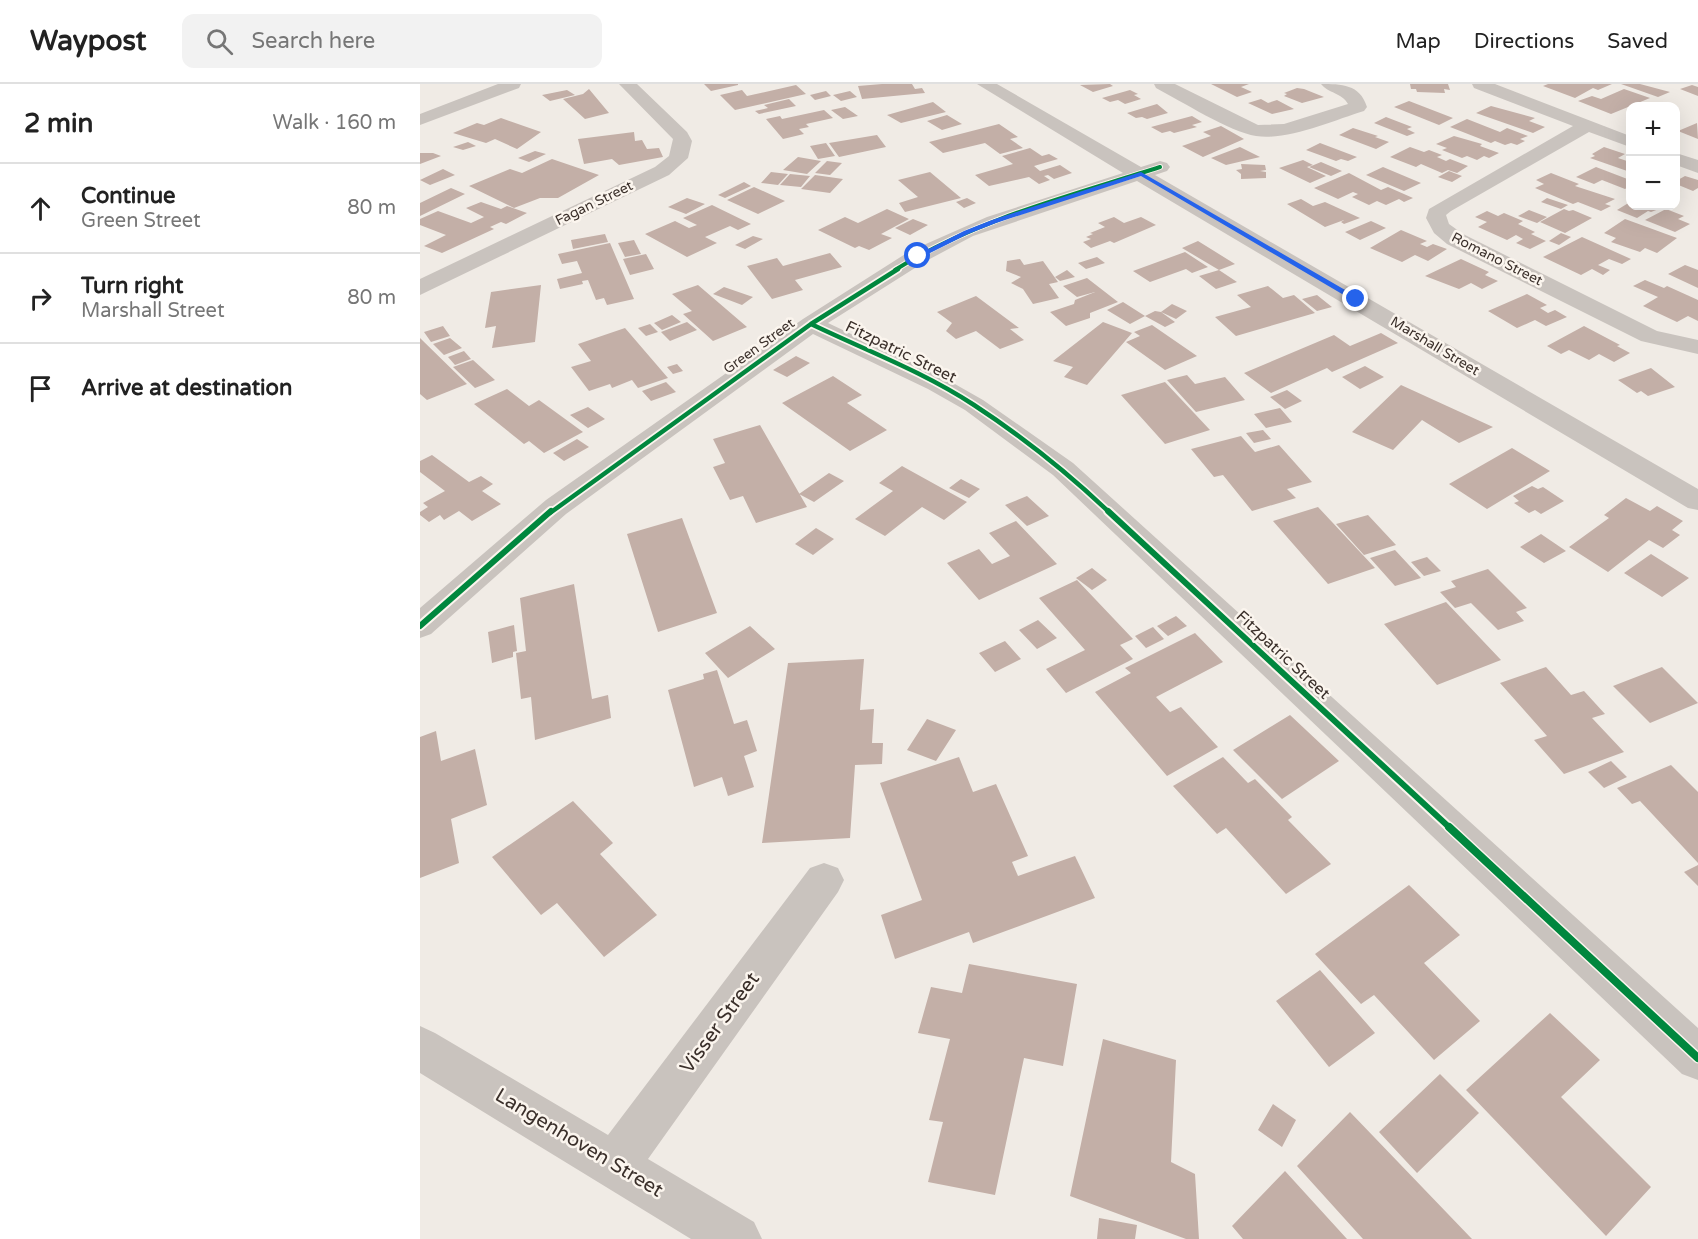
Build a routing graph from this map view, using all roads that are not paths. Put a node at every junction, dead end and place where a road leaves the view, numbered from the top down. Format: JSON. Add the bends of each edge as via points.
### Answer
{"nodes":[{"id":1,"x":513,"y":84,"type":"edge"},
{"id":2,"x":627,"y":84,"type":"edge"},
{"id":3,"x":985,"y":84,"type":"edge"},
{"id":4,"x":1017,"y":84,"type":"edge"},
{"id":5,"x":1162,"y":84,"type":"edge"},
{"id":6,"x":1329,"y":84,"type":"edge"},
{"id":7,"x":1480,"y":84,"type":"edge"},
{"id":8,"x":420,"y":120,"type":"edge"},
{"id":9,"x":1587,"y":126,"type":"junction"},
{"id":10,"x":1626,"y":141,"type":"edge"},
{"id":11,"x":1680,"y":160,"type":"edge"},
{"id":12,"x":1698,"y":167,"type":"edge"},
{"id":13,"x":1151,"y":171,"type":"junction"},
{"id":14,"x":420,"y":288,"type":"edge"},
{"id":15,"x":811,"y":324,"type":"junction"},
{"id":16,"x":1698,"y":347,"type":"edge"},
{"id":17,"x":1657,"y":451,"type":"dead end"},
{"id":18,"x":1698,"y":501,"type":"edge"},
{"id":19,"x":420,"y":626,"type":"edge"},
{"id":20,"x":824,"y":880,"type":"dead end"},
{"id":21,"x":420,"y":1048,"type":"edge"},
{"id":22,"x":1698,"y":1058,"type":"edge"},
{"id":23,"x":615,"y":1166,"type":"junction"},
{"id":24,"x":737,"y":1239,"type":"edge"}],
"edges":[{"from":1,"to":8,"type":"street"},
{"from":2,"to":14,"type":"street","name":"Fagan Street","via":[[680,136],[683,141],[678,158],[662,171]]},
{"from":3,"to":13,"type":"street","name":"Marshall Street"},
{"from":4,"to":13,"type":"street","name":"Marshall Street"},
{"from":5,"to":6,"type":"street","via":[[1247,128],[1273,131],[1358,107],[1353,96]]},
{"from":7,"to":9,"type":"street"},
{"from":9,"to":10,"type":"street"},
{"from":9,"to":16,"type":"street","name":"Romano Street","via":[[1444,207],[1436,213],[1436,221],[1442,231],[1455,239],[1649,336]]},
{"from":11,"to":12,"type":"street"},
{"from":13,"to":15,"type":"street","name":"Green Street","via":[[966,232],[918,256]]},
{"from":13,"to":17,"type":"street","name":"Marshall Street"},
{"from":13,"to":18,"type":"street","name":"Marshall Street"},
{"from":15,"to":19,"type":"street","name":"Green Street","via":[[556,507]]},
{"from":15,"to":22,"type":"street","name":"Fitzpatric Street","via":[[974,405],[1063,470]]},
{"from":20,"to":23,"type":"street","name":"Visser Street"},
{"from":21,"to":23,"type":"street","name":"Langenhoven Street"},
{"from":23,"to":24,"type":"street","name":"Langenhoven Street"}]}
